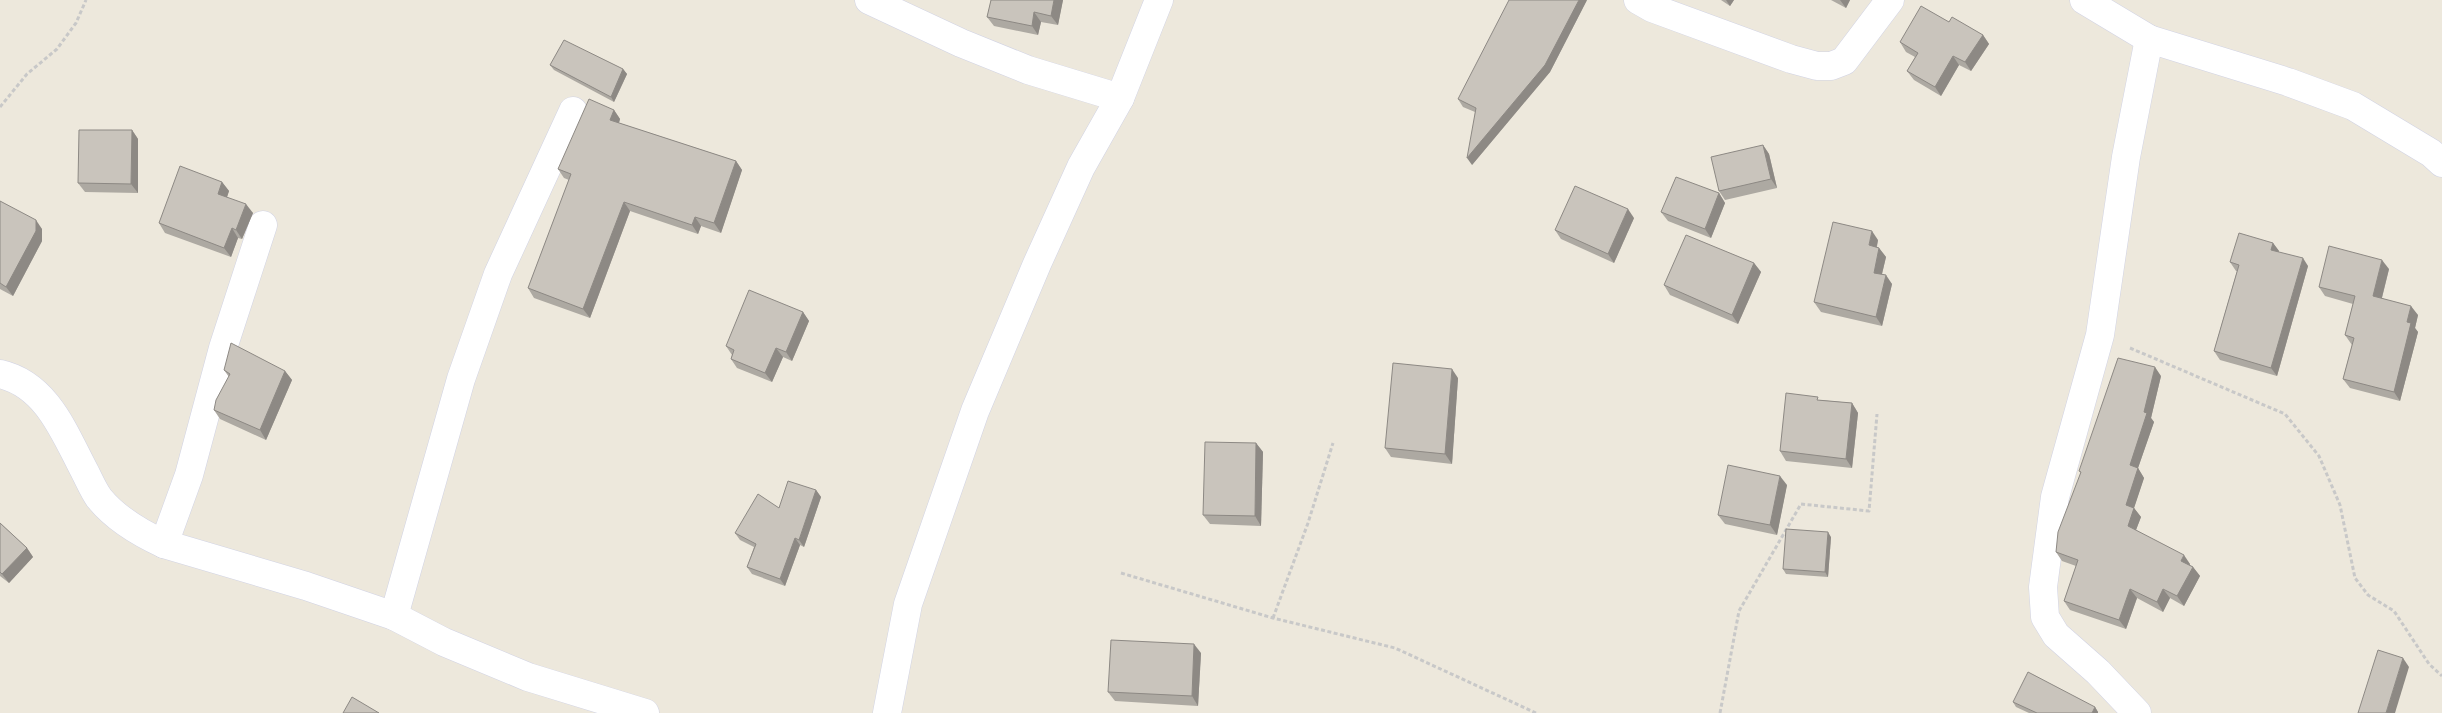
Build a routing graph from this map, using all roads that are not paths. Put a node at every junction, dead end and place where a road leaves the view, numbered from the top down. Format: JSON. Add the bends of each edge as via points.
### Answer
{"nodes":[{"id":1,"x":869,"y":0,"type":"edge"},
{"id":2,"x":1159,"y":0,"type":"edge"},
{"id":3,"x":1638,"y":0,"type":"edge"},
{"id":4,"x":1890,"y":0,"type":"edge"},
{"id":5,"x":2084,"y":0,"type":"edge"},
{"id":6,"x":2149,"y":39,"type":"junction"},
{"id":7,"x":1120,"y":98,"type":"junction"},
{"id":8,"x":573,"y":111,"type":"dead end"},
{"id":9,"x":2442,"y":163,"type":"edge"},
{"id":10,"x":263,"y":226,"type":"dead end"},
{"id":11,"x":0,"y":374,"type":"edge"},
{"id":12,"x":164,"y":544,"type":"junction"},
{"id":13,"x":394,"y":616,"type":"junction"},
{"id":14,"x":645,"y":713,"type":"edge"},
{"id":15,"x":887,"y":713,"type":"edge"},
{"id":16,"x":2137,"y":713,"type":"edge"}],
"edges":[{"from":1,"to":7,"type":"street","via":[[1019,66]]},
{"from":2,"to":7,"type":"street"},
{"from":3,"to":4,"type":"street","via":[[1790,59],[1816,66],[1831,66],[1844,61]]},
{"from":5,"to":6,"type":"street"},
{"from":6,"to":9,"type":"street","via":[[2288,82],[2353,106]]},
{"from":6,"to":16,"type":"street","via":[[2126,157],[2100,335],[2055,497],[2043,587],[2045,616],[2056,635]]},
{"from":7,"to":15,"type":"street","via":[[1081,166],[975,411],[908,604]]},
{"from":8,"to":13,"type":"street","via":[[494,282],[461,380]]},
{"from":10,"to":12,"type":"street","via":[[223,348],[189,475]]},
{"from":11,"to":12,"type":"street","via":[[20,380],[50,407],[99,497],[124,522]]},
{"from":12,"to":13,"type":"street"},
{"from":13,"to":14,"type":"street","via":[[444,642],[528,677]]}]}
